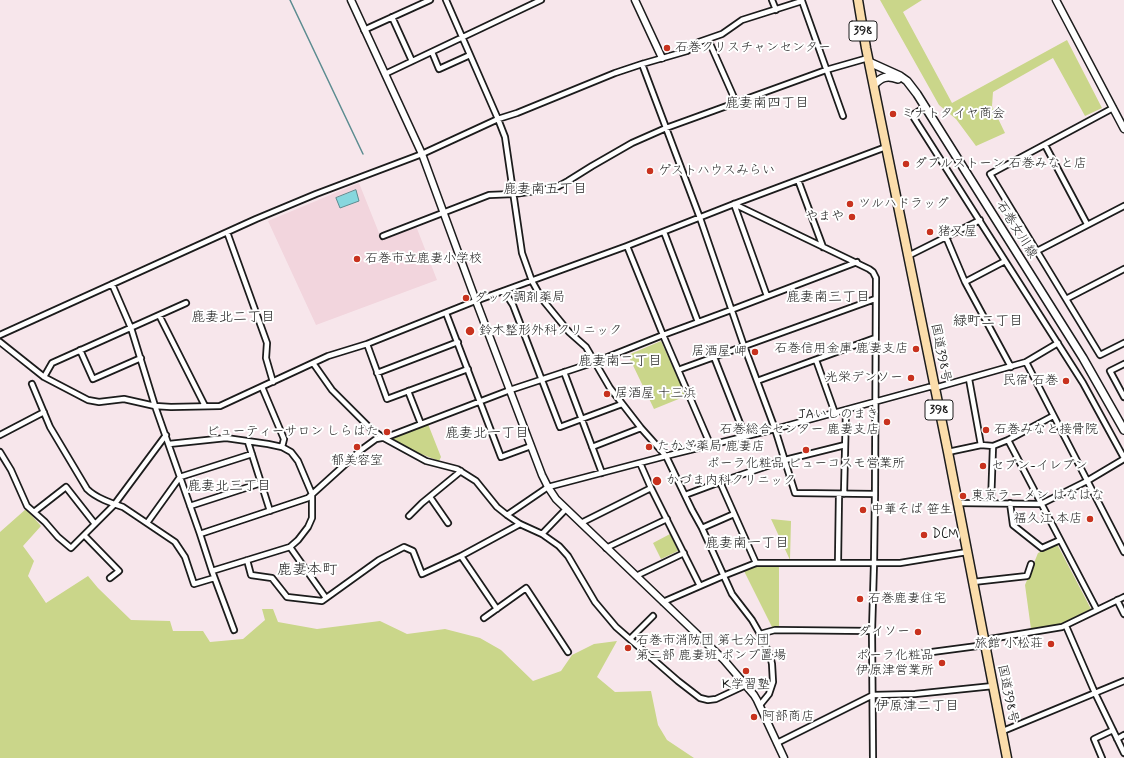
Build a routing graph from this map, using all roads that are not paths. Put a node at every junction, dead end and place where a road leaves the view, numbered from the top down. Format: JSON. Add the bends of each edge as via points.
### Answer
{"nodes":[{"id":1,"x":351,"y":0,"type":"edge"},
{"id":2,"x":430,"y":0,"type":"edge"},
{"id":3,"x":446,"y":0,"type":"edge"},
{"id":4,"x":541,"y":0,"type":"edge"},
{"id":5,"x":635,"y":0,"type":"edge"},
{"id":6,"x":772,"y":0,"type":"edge"},
{"id":7,"x":858,"y":0,"type":"edge"},
{"id":8,"x":1056,"y":0,"type":"edge"},
{"id":9,"x":802,"y":1,"type":"edge"},
{"id":10,"x":776,"y":10,"type":"junction"},
{"id":11,"x":392,"y":17,"type":"junction"},
{"id":12,"x":364,"y":30,"type":"junction"},
{"id":13,"x":463,"y":38,"type":"junction"},
{"id":14,"x":708,"y":39,"type":"junction"},
{"id":15,"x":432,"y":52,"type":"junction"},
{"id":16,"x":470,"y":55,"type":"junction"},
{"id":17,"x":662,"y":58,"type":"junction"},
{"id":18,"x":869,"y":60,"type":"junction"},
{"id":19,"x":412,"y":61,"type":"junction"},
{"id":20,"x":642,"y":64,"type":"junction"},
{"id":21,"x":826,"y":70,"type":"junction"},
{"id":22,"x":385,"y":74,"type":"junction"},
{"id":23,"x":874,"y":85,"type":"junction"},
{"id":24,"x":912,"y":87,"type":"junction"},
{"id":25,"x":736,"y":102,"type":"junction"},
{"id":26,"x":925,"y":107,"type":"junction"},
{"id":27,"x":1113,"y":108,"type":"junction"},
{"id":28,"x":843,"y":116,"type":"dead end"},
{"id":29,"x":498,"y":119,"type":"junction"},
{"id":30,"x":666,"y":128,"type":"junction"},
{"id":31,"x":1124,"y":129,"type":"edge"},
{"id":32,"x":1045,"y":145,"type":"junction"},
{"id":33,"x":886,"y":147,"type":"junction"},
{"id":34,"x":422,"y":154,"type":"junction"},
{"id":35,"x":798,"y":180,"type":"junction"},
{"id":36,"x":514,"y":194,"type":"junction"},
{"id":37,"x":734,"y":204,"type":"junction"},
{"id":38,"x":1124,"y":206,"type":"edge"},
{"id":39,"x":443,"y":212,"type":"junction"},
{"id":40,"x":700,"y":218,"type":"junction"},
{"id":41,"x":980,"y":220,"type":"junction"},
{"id":42,"x":1087,"y":224,"type":"junction"},
{"id":43,"x":227,"y":232,"type":"junction"},
{"id":44,"x":664,"y":232,"type":"junction"},
{"id":45,"x":383,"y":236,"type":"dead end"},
{"id":46,"x":946,"y":237,"type":"junction"},
{"id":47,"x":626,"y":246,"type":"junction"},
{"id":48,"x":823,"y":246,"type":"junction"},
{"id":49,"x":1037,"y":251,"type":"junction"},
{"id":50,"x":908,"y":256,"type":"junction"},
{"id":51,"x":1005,"y":261,"type":"junction"},
{"id":52,"x":857,"y":262,"type":"junction"},
{"id":53,"x":1124,"y":269,"type":"edge"},
{"id":54,"x":532,"y":281,"type":"junction"},
{"id":55,"x":966,"y":282,"type":"junction"},
{"id":56,"x":112,"y":284,"type":"junction"},
{"id":57,"x":504,"y":291,"type":"junction"},
{"id":58,"x":767,"y":296,"type":"junction"},
{"id":59,"x":875,"y":299,"type":"junction"},
{"id":60,"x":1066,"y":299,"type":"junction"},
{"id":61,"x":476,"y":301,"type":"junction"},
{"id":62,"x":186,"y":302,"type":"dead end"},
{"id":63,"x":731,"y":310,"type":"junction"},
{"id":64,"x":446,"y":313,"type":"junction"},
{"id":65,"x":160,"y":315,"type":"junction"},
{"id":66,"x":698,"y":322,"type":"junction"},
{"id":67,"x":131,"y":328,"type":"junction"},
{"id":68,"x":0,"y":335,"type":"edge"},
{"id":69,"x":663,"y":335,"type":"junction"},
{"id":70,"x":875,"y":338,"type":"junction"},
{"id":71,"x":0,"y":342,"type":"edge"},
{"id":72,"x":458,"y":342,"type":"junction"},
{"id":73,"x":1058,"y":343,"type":"junction"},
{"id":74,"x":1124,"y":343,"type":"edge"},
{"id":75,"x":367,"y":344,"type":"junction"},
{"id":76,"x":744,"y":346,"type":"junction"},
{"id":77,"x":80,"y":350,"type":"junction"},
{"id":78,"x":714,"y":357,"type":"junction"},
{"id":79,"x":141,"y":358,"type":"junction"},
{"id":80,"x":816,"y":360,"type":"junction"},
{"id":81,"x":595,"y":362,"type":"junction"},
{"id":82,"x":1026,"y":362,"type":"junction"},
{"id":83,"x":313,"y":363,"type":"junction"},
{"id":84,"x":1124,"y":364,"type":"edge"},
{"id":85,"x":1011,"y":367,"type":"junction"},
{"id":86,"x":468,"y":369,"type":"junction"},
{"id":87,"x":678,"y":370,"type":"junction"},
{"id":88,"x":564,"y":372,"type":"junction"},
{"id":89,"x":377,"y":373,"type":"junction"},
{"id":90,"x":44,"y":377,"type":"junction"},
{"id":91,"x":542,"y":379,"type":"junction"},
{"id":92,"x":969,"y":379,"type":"junction"},
{"id":93,"x":757,"y":381,"type":"junction"},
{"id":94,"x":273,"y":382,"type":"junction"},
{"id":95,"x":32,"y":384,"type":"dead end"},
{"id":96,"x":262,"y":387,"type":"junction"},
{"id":97,"x":934,"y":388,"type":"junction"},
{"id":98,"x":510,"y":390,"type":"junction"},
{"id":99,"x":408,"y":391,"type":"junction"},
{"id":100,"x":1124,"y":397,"type":"edge"},
{"id":101,"x":875,"y":401,"type":"junction"},
{"id":102,"x":480,"y":402,"type":"junction"},
{"id":103,"x":622,"y":404,"type":"junction"},
{"id":104,"x":155,"y":406,"type":"junction"},
{"id":105,"x":205,"y":406,"type":"junction"},
{"id":106,"x":846,"y":410,"type":"junction"},
{"id":107,"x":44,"y":412,"type":"junction"},
{"id":108,"x":835,"y":413,"type":"junction"},
{"id":109,"x":1054,"y":416,"type":"junction"},
{"id":110,"x":582,"y":420,"type":"junction"},
{"id":111,"x":421,"y":424,"type":"junction"},
{"id":112,"x":641,"y":428,"type":"junction"},
{"id":113,"x":775,"y":429,"type":"junction"},
{"id":114,"x":1124,"y":430,"type":"edge"},
{"id":115,"x":0,"y":435,"type":"edge"},
{"id":116,"x":166,"y":435,"type":"junction"},
{"id":117,"x":745,"y":436,"type":"junction"},
{"id":118,"x":382,"y":437,"type":"junction"},
{"id":119,"x":1008,"y":440,"type":"junction"},
{"id":120,"x":248,"y":442,"type":"junction"},
{"id":121,"x":169,"y":444,"type":"junction"},
{"id":122,"x":710,"y":444,"type":"junction"},
{"id":123,"x":845,"y":445,"type":"junction"},
{"id":124,"x":981,"y":445,"type":"junction"},
{"id":125,"x":531,"y":446,"type":"junction"},
{"id":126,"x":994,"y":446,"type":"junction"},
{"id":127,"x":592,"y":447,"type":"junction"},
{"id":128,"x":282,"y":448,"type":"junction"},
{"id":129,"x":0,"y":452,"type":"edge"},
{"id":130,"x":948,"y":452,"type":"junction"},
{"id":131,"x":252,"y":454,"type":"junction"},
{"id":132,"x":666,"y":456,"type":"junction"},
{"id":133,"x":1124,"y":459,"type":"edge"},
{"id":134,"x":784,"y":460,"type":"junction"},
{"id":135,"x":640,"y":463,"type":"junction"},
{"id":136,"x":461,"y":472,"type":"junction"},
{"id":137,"x":602,"y":473,"type":"junction"},
{"id":138,"x":180,"y":477,"type":"junction"},
{"id":139,"x":1087,"y":481,"type":"junction"},
{"id":140,"x":720,"y":482,"type":"junction"},
{"id":141,"x":261,"y":483,"type":"junction"},
{"id":142,"x":548,"y":488,"type":"junction"},
{"id":143,"x":651,"y":488,"type":"junction"},
{"id":144,"x":312,"y":494,"type":"junction"},
{"id":145,"x":842,"y":494,"type":"junction"},
{"id":146,"x":875,"y":494,"type":"junction"},
{"id":147,"x":685,"y":495,"type":"junction"},
{"id":148,"x":430,"y":497,"type":"junction"},
{"id":149,"x":958,"y":503,"type":"junction"},
{"id":150,"x":991,"y":503,"type":"junction"},
{"id":151,"x":1010,"y":503,"type":"junction"},
{"id":152,"x":1041,"y":504,"type":"junction"},
{"id":153,"x":114,"y":505,"type":"junction"},
{"id":154,"x":190,"y":506,"type":"junction"},
{"id":155,"x":566,"y":509,"type":"junction"},
{"id":156,"x":270,"y":511,"type":"junction"},
{"id":157,"x":34,"y":512,"type":"junction"},
{"id":158,"x":734,"y":514,"type":"junction"},
{"id":159,"x":507,"y":515,"type":"junction"},
{"id":160,"x":409,"y":516,"type":"dead end"},
{"id":161,"x":667,"y":519,"type":"junction"},
{"id":162,"x":147,"y":523,"type":"junction"},
{"id":163,"x":448,"y":523,"type":"dead end"},
{"id":164,"x":581,"y":523,"type":"junction"},
{"id":165,"x":95,"y":524,"type":"junction"},
{"id":166,"x":520,"y":524,"type":"junction"},
{"id":167,"x":702,"y":528,"type":"junction"},
{"id":168,"x":200,"y":534,"type":"junction"},
{"id":169,"x":542,"y":534,"type":"junction"},
{"id":170,"x":84,"y":535,"type":"junction"},
{"id":171,"x":1060,"y":540,"type":"junction"},
{"id":172,"x":290,"y":547,"type":"junction"},
{"id":173,"x":606,"y":548,"type":"junction"},
{"id":174,"x":967,"y":552,"type":"junction"},
{"id":175,"x":1124,"y":552,"type":"edge"},
{"id":176,"x":684,"y":553,"type":"junction"},
{"id":177,"x":461,"y":556,"type":"junction"},
{"id":178,"x":247,"y":560,"type":"junction"},
{"id":179,"x":756,"y":563,"type":"junction"},
{"id":180,"x":838,"y":563,"type":"junction"},
{"id":181,"x":874,"y":564,"type":"junction"},
{"id":182,"x":1031,"y":564,"type":"dead end"},
{"id":183,"x":212,"y":571,"type":"junction"},
{"id":184,"x":636,"y":576,"type":"junction"},
{"id":185,"x":723,"y":576,"type":"junction"},
{"id":186,"x":110,"y":578,"type":"dead end"},
{"id":187,"x":214,"y":578,"type":"junction"},
{"id":188,"x":973,"y":582,"type":"junction"},
{"id":189,"x":700,"y":586,"type":"junction"},
{"id":190,"x":1124,"y":596,"type":"edge"},
{"id":191,"x":326,"y":598,"type":"junction"},
{"id":192,"x":1117,"y":600,"type":"junction"},
{"id":193,"x":663,"y":602,"type":"junction"},
{"id":194,"x":497,"y":609,"type":"junction"},
{"id":195,"x":1097,"y":610,"type":"junction"},
{"id":196,"x":1124,"y":614,"type":"edge"},
{"id":197,"x":653,"y":616,"type":"dead end"},
{"id":198,"x":484,"y":618,"type":"dead end"},
{"id":199,"x":1066,"y":626,"type":"junction"},
{"id":200,"x":234,"y":630,"type":"dead end"},
{"id":201,"x":872,"y":631,"type":"junction"},
{"id":202,"x":760,"y":634,"type":"junction"},
{"id":203,"x":630,"y":639,"type":"junction"},
{"id":204,"x":985,"y":642,"type":"junction"},
{"id":205,"x":568,"y":652,"type":"dead end"},
{"id":206,"x":917,"y":654,"type":"dead end"},
{"id":207,"x":1124,"y":681,"type":"edge"},
{"id":208,"x":746,"y":685,"type":"junction"},
{"id":209,"x":993,"y":686,"type":"junction"},
{"id":210,"x":1095,"y":693,"type":"junction"},
{"id":211,"x":873,"y":695,"type":"junction"},
{"id":212,"x":760,"y":705,"type":"junction"},
{"id":213,"x":1113,"y":730,"type":"junction"},
{"id":214,"x":1003,"y":731,"type":"junction"},
{"id":215,"x":1124,"y":735,"type":"edge"},
{"id":216,"x":1117,"y":739,"type":"junction"},
{"id":217,"x":777,"y":743,"type":"junction"},
{"id":218,"x":1124,"y":752,"type":"edge"},
{"id":219,"x":784,"y":758,"type":"edge"},
{"id":220,"x":873,"y":758,"type":"edge"},
{"id":221,"x":1008,"y":758,"type":"edge"},
{"id":222,"x":1102,"y":758,"type":"edge"}],
"edges":[{"from":1,"to":12,"type":"street"},
{"from":2,"to":11,"type":"street"},
{"from":3,"to":13,"type":"street"},
{"from":4,"to":13,"type":"street"},
{"from":5,"to":17,"type":"street"},
{"from":6,"to":10,"type":"street"},
{"from":7,"to":18,"type":"highway","name":"国道398号","number":"398"},
{"from":8,"to":27,"type":"street"},
{"from":9,"to":10,"type":"street"},
{"from":9,"to":21,"type":"street"},
{"from":10,"to":14,"type":"street","via":[[742,20],[722,34]]},
{"from":11,"to":12,"type":"street"},
{"from":11,"to":19,"type":"street"},
{"from":12,"to":22,"type":"street"},
{"from":13,"to":15,"type":"street"},
{"from":13,"to":16,"type":"street"},
{"from":14,"to":17,"type":"street","via":[[687,51]]},
{"from":14,"to":25,"type":"street"},
{"from":15,"to":16,"type":"street","via":[[439,69]]},
{"from":15,"to":19,"type":"street"},
{"from":16,"to":29,"type":"street"},
{"from":17,"to":20,"type":"street"},
{"from":18,"to":21,"type":"street"},
{"from":18,"to":23,"type":"highway","name":"国道398号","number":"398"},
{"from":18,"to":24,"type":"main road","name":"石巻女川線","via":[[900,76]]},
{"from":19,"to":22,"type":"street"},
{"from":20,"to":29,"type":"street","via":[[517,114]]},
{"from":20,"to":30,"type":"street"},
{"from":21,"to":25,"type":"street"},
{"from":21,"to":28,"type":"street"},
{"from":22,"to":34,"type":"street"},
{"from":23,"to":24,"type":"main road","via":[[890,76]]},
{"from":23,"to":33,"type":"highway","name":"国道398号","number":"398"},
{"from":24,"to":26,"type":"main road","name":"石巻女川線"},
{"from":25,"to":30,"type":"street"},
{"from":26,"to":41,"type":"street","via":[[914,114],[914,118]]},
{"from":26,"to":114,"type":"main road","name":"石巻女川線","via":[[1092,372]]},
{"from":27,"to":31,"type":"street"},
{"from":27,"to":32,"type":"street"},
{"from":29,"to":34,"type":"street"},
{"from":29,"to":36,"type":"street","via":[[505,137]]},
{"from":30,"to":36,"type":"street","via":[[632,143],[557,187]]},
{"from":30,"to":40,"type":"street"},
{"from":32,"to":42,"type":"street"},
{"from":32,"to":49,"type":"street","via":[[990,174]]},
{"from":33,"to":35,"type":"street"},
{"from":33,"to":50,"type":"highway","name":"国道398号","number":"398"},
{"from":34,"to":39,"type":"street"},
{"from":34,"to":43,"type":"street","via":[[316,194]]},
{"from":35,"to":37,"type":"street"},
{"from":35,"to":48,"type":"street"},
{"from":36,"to":39,"type":"street","via":[[489,195]]},
{"from":36,"to":54,"type":"street","via":[[518,234]]},
{"from":37,"to":40,"type":"street"},
{"from":37,"to":48,"type":"street"},
{"from":37,"to":58,"type":"street"},
{"from":38,"to":42,"type":"street"},
{"from":39,"to":45,"type":"street"},
{"from":39,"to":61,"type":"street"},
{"from":40,"to":44,"type":"street"},
{"from":40,"to":63,"type":"street"},
{"from":41,"to":46,"type":"street"},
{"from":41,"to":51,"type":"street"},
{"from":42,"to":49,"type":"street"},
{"from":43,"to":56,"type":"street"},
{"from":43,"to":94,"type":"street","via":[[267,343],[266,358]]},
{"from":44,"to":47,"type":"street"},
{"from":44,"to":66,"type":"street"},
{"from":46,"to":50,"type":"street"},
{"from":46,"to":55,"type":"street"},
{"from":47,"to":54,"type":"street"},
{"from":47,"to":69,"type":"street"},
{"from":48,"to":52,"type":"street"},
{"from":49,"to":60,"type":"street"},
{"from":50,"to":97,"type":"highway","name":"国道398号","number":"398"},
{"from":51,"to":55,"type":"street"},
{"from":51,"to":73,"type":"street"},
{"from":52,"to":58,"type":"street"},
{"from":52,"to":59,"type":"street","via":[[873,272],[876,278]]},
{"from":53,"to":60,"type":"street"},
{"from":54,"to":57,"type":"street"},
{"from":54,"to":81,"type":"street","via":[[542,299],[569,332],[586,347]]},
{"from":55,"to":85,"type":"street"},
{"from":56,"to":67,"type":"street"},
{"from":56,"to":68,"type":"street"},
{"from":57,"to":61,"type":"street"},
{"from":57,"to":91,"type":"street","via":[[513,305]]},
{"from":58,"to":63,"type":"street"},
{"from":59,"to":70,"type":"street"},
{"from":59,"to":76,"type":"street"},
{"from":60,"to":74,"type":"street","via":[[1100,355]]},
{"from":61,"to":64,"type":"street"},
{"from":61,"to":98,"type":"street"},
{"from":62,"to":65,"type":"street"},
{"from":63,"to":66,"type":"street"},
{"from":63,"to":76,"type":"street"},
{"from":64,"to":72,"type":"street"},
{"from":64,"to":75,"type":"street"},
{"from":65,"to":67,"type":"street"},
{"from":65,"to":105,"type":"street"},
{"from":66,"to":69,"type":"street"},
{"from":67,"to":77,"type":"street"},
{"from":67,"to":79,"type":"street"},
{"from":69,"to":81,"type":"street"},
{"from":69,"to":87,"type":"street"},
{"from":70,"to":80,"type":"street"},
{"from":70,"to":101,"type":"street"},
{"from":71,"to":90,"type":"street"},
{"from":72,"to":86,"type":"street"},
{"from":72,"to":89,"type":"street"},
{"from":73,"to":82,"type":"street"},
{"from":73,"to":133,"type":"street"},
{"from":75,"to":83,"type":"street"},
{"from":75,"to":89,"type":"street"},
{"from":76,"to":78,"type":"street"},
{"from":76,"to":93,"type":"street"},
{"from":77,"to":79,"type":"street","via":[[93,379]]},
{"from":77,"to":90,"type":"street","via":[[52,363]]},
{"from":78,"to":87,"type":"street"},
{"from":78,"to":117,"type":"street"},
{"from":79,"to":104,"type":"street"},
{"from":80,"to":93,"type":"street"},
{"from":80,"to":108,"type":"street"},
{"from":81,"to":88,"type":"street"},
{"from":81,"to":103,"type":"street"},
{"from":82,"to":85,"type":"street"},
{"from":82,"to":109,"type":"street"},
{"from":83,"to":94,"type":"street"},
{"from":83,"to":118,"type":"street","via":[[332,390]]},
{"from":84,"to":100,"type":"street","via":[[1110,371]]},
{"from":85,"to":92,"type":"street"},
{"from":86,"to":99,"type":"street"},
{"from":86,"to":102,"type":"street"},
{"from":87,"to":122,"type":"street"},
{"from":88,"to":91,"type":"street"},
{"from":88,"to":110,"type":"street"},
{"from":89,"to":99,"type":"street","via":[[387,399]]},
{"from":90,"to":104,"type":"street","via":[[88,400],[124,400]]},
{"from":91,"to":98,"type":"street"},
{"from":91,"to":110,"type":"street","via":[[560,427]]},
{"from":92,"to":97,"type":"street"},
{"from":92,"to":124,"type":"street"},
{"from":93,"to":113,"type":"street"},
{"from":94,"to":96,"type":"street"},
{"from":95,"to":107,"type":"street"},
{"from":96,"to":105,"type":"street","via":[[220,406]]},
{"from":96,"to":128,"type":"street","via":[[284,439]]},
{"from":97,"to":101,"type":"street","via":[[929,387]]},
{"from":97,"to":130,"type":"highway","name":"国道398号","number":"398"},
{"from":98,"to":102,"type":"street"},
{"from":98,"to":125,"type":"street"},
{"from":99,"to":111,"type":"street"},
{"from":101,"to":106,"type":"street"},
{"from":101,"to":146,"type":"street"},
{"from":102,"to":111,"type":"street"},
{"from":102,"to":125,"type":"street","via":[[501,457]]},
{"from":103,"to":110,"type":"street"},
{"from":103,"to":112,"type":"street"},
{"from":104,"to":105,"type":"street"},
{"from":104,"to":116,"type":"street"},
{"from":106,"to":108,"type":"street"},
{"from":106,"to":123,"type":"street"},
{"from":107,"to":115,"type":"street"},
{"from":107,"to":153,"type":"street","via":[[50,427],[87,489]]},
{"from":108,"to":113,"type":"street"},
{"from":109,"to":119,"type":"street"},
{"from":109,"to":139,"type":"street"},
{"from":110,"to":127,"type":"street"},
{"from":111,"to":118,"type":"street"},
{"from":112,"to":127,"type":"street"},
{"from":112,"to":132,"type":"street"},
{"from":113,"to":117,"type":"street"},
{"from":113,"to":134,"type":"street"},
{"from":116,"to":121,"type":"street"},
{"from":116,"to":153,"type":"street"},
{"from":117,"to":122,"type":"street"},
{"from":118,"to":136,"type":"street","via":[[426,460]]},
{"from":118,"to":144,"type":"street","via":[[361,450]]},
{"from":119,"to":126,"type":"street"},
{"from":119,"to":152,"type":"street"},
{"from":120,"to":121,"type":"street","via":[[226,438]]},
{"from":120,"to":128,"type":"street"},
{"from":120,"to":131,"type":"street"},
{"from":121,"to":138,"type":"street"},
{"from":122,"to":132,"type":"street"},
{"from":123,"to":134,"type":"street"},
{"from":123,"to":145,"type":"street"},
{"from":124,"to":126,"type":"street"},
{"from":124,"to":130,"type":"street"},
{"from":125,"to":142,"type":"street"},
{"from":126,"to":150,"type":"street"},
{"from":127,"to":137,"type":"street"},
{"from":128,"to":144,"type":"street","via":[[291,452],[298,461]]},
{"from":129,"to":157,"type":"street","via":[[27,506]]},
{"from":130,"to":149,"type":"highway","name":"国道398号","number":"398"},
{"from":131,"to":138,"type":"street"},
{"from":131,"to":141,"type":"street"},
{"from":132,"to":135,"type":"street"},
{"from":132,"to":147,"type":"street"},
{"from":133,"to":139,"type":"street"},
{"from":134,"to":140,"type":"street"},
{"from":134,"to":145,"type":"street","via":[[795,493]]},
{"from":135,"to":137,"type":"street"},
{"from":135,"to":143,"type":"street"},
{"from":136,"to":148,"type":"street"},
{"from":136,"to":159,"type":"street","via":[[476,481]]},
{"from":137,"to":142,"type":"street"},
{"from":138,"to":154,"type":"street"},
{"from":138,"to":162,"type":"street"},
{"from":139,"to":152,"type":"street"},
{"from":139,"to":175,"type":"street"},
{"from":140,"to":147,"type":"street"},
{"from":140,"to":158,"type":"street"},
{"from":141,"to":154,"type":"street"},
{"from":141,"to":156,"type":"street"},
{"from":142,"to":155,"type":"street"},
{"from":142,"to":159,"type":"street"},
{"from":143,"to":161,"type":"street"},
{"from":143,"to":164,"type":"street"},
{"from":144,"to":156,"type":"street","via":[[308,498]]},
{"from":144,"to":172,"type":"street","via":[[312,518],[308,527]]},
{"from":145,"to":146,"type":"street"},
{"from":145,"to":180,"type":"street"},
{"from":146,"to":181,"type":"street"},
{"from":147,"to":167,"type":"street"},
{"from":148,"to":160,"type":"street"},
{"from":148,"to":163,"type":"street"},
{"from":149,"to":150,"type":"street"},
{"from":149,"to":174,"type":"highway","name":"国道398号","number":"398"},
{"from":150,"to":151,"type":"street"},
{"from":151,"to":152,"type":"street"},
{"from":151,"to":171,"type":"street","via":[[1013,525],[1042,548]]},
{"from":152,"to":171,"type":"street"},
{"from":153,"to":162,"type":"street","via":[[123,507]]},
{"from":153,"to":165,"type":"street"},
{"from":154,"to":168,"type":"street"},
{"from":155,"to":164,"type":"street"},
{"from":155,"to":169,"type":"street"},
{"from":156,"to":168,"type":"street"},
{"from":157,"to":165,"type":"street","via":[[66,487]]},
{"from":157,"to":170,"type":"street","via":[[71,548]]},
{"from":158,"to":167,"type":"street"},
{"from":158,"to":179,"type":"street"},
{"from":159,"to":166,"type":"street"},
{"from":161,"to":173,"type":"street"},
{"from":161,"to":176,"type":"street"},
{"from":162,"to":187,"type":"street","via":[[175,542],[185,557],[194,584]]},
{"from":164,"to":173,"type":"street"},
{"from":165,"to":170,"type":"street"},
{"from":166,"to":169,"type":"street"},
{"from":166,"to":177,"type":"street"},
{"from":167,"to":185,"type":"street"},
{"from":168,"to":183,"type":"street"},
{"from":169,"to":203,"type":"street","via":[[568,556],[594,602]]},
{"from":170,"to":186,"type":"street","via":[[119,571]]},
{"from":171,"to":195,"type":"street"},
{"from":172,"to":178,"type":"street"},
{"from":172,"to":191,"type":"street"},
{"from":173,"to":184,"type":"street"},
{"from":174,"to":181,"type":"street","via":[[900,563]]},
{"from":174,"to":188,"type":"highway","name":"国道398号","number":"398"},
{"from":176,"to":184,"type":"street"},
{"from":176,"to":189,"type":"street"},
{"from":177,"to":191,"type":"street","via":[[422,574],[413,551],[404,547],[379,560]]},
{"from":177,"to":194,"type":"street"},
{"from":178,"to":183,"type":"street"},
{"from":178,"to":191,"type":"street","via":[[251,575],[272,578],[287,597],[322,601]]},
{"from":179,"to":180,"type":"street"},
{"from":179,"to":185,"type":"street"},
{"from":180,"to":181,"type":"street"},
{"from":181,"to":201,"type":"street"},
{"from":182,"to":188,"type":"street","via":[[1027,576]]},
{"from":183,"to":187,"type":"street"},
{"from":184,"to":193,"type":"street"},
{"from":185,"to":189,"type":"street"},
{"from":185,"to":202,"type":"street","via":[[732,594]]},
{"from":187,"to":200,"type":"street"},
{"from":188,"to":204,"type":"highway","name":"国道398号","number":"398"},
{"from":189,"to":193,"type":"street"},
{"from":190,"to":192,"type":"street"},
{"from":192,"to":195,"type":"street"},
{"from":192,"to":196,"type":"street"},
{"from":193,"to":208,"type":"street","via":[[724,660]]},
{"from":194,"to":198,"type":"street"},
{"from":194,"to":205,"type":"street","via":[[526,588]]},
{"from":195,"to":199,"type":"street"},
{"from":197,"to":203,"type":"street"},
{"from":199,"to":204,"type":"street"},
{"from":199,"to":210,"type":"street"},
{"from":201,"to":202,"type":"street","via":[[775,630]]},
{"from":201,"to":211,"type":"street"},
{"from":202,"to":212,"type":"street","via":[[770,655],[773,670],[769,694]]},
{"from":203,"to":208,"type":"street","via":[[700,698],[716,699]]},
{"from":204,"to":206,"type":"street"},
{"from":204,"to":209,"type":"highway","name":"国道398号","number":"398"},
{"from":207,"to":210,"type":"street"},
{"from":208,"to":212,"type":"street"},
{"from":209,"to":211,"type":"street","via":[[915,694]]},
{"from":209,"to":214,"type":"highway","name":"国道398号","number":"398"},
{"from":210,"to":213,"type":"street"},
{"from":210,"to":214,"type":"street"},
{"from":211,"to":217,"type":"street"},
{"from":211,"to":220,"type":"street"},
{"from":212,"to":217,"type":"street"},
{"from":213,"to":216,"type":"street"},
{"from":213,"to":222,"type":"street","via":[[1094,739]]},
{"from":214,"to":221,"type":"highway","name":"国道398号","number":"398"},
{"from":215,"to":216,"type":"street"},
{"from":216,"to":218,"type":"street"},
{"from":217,"to":219,"type":"street"}]}
